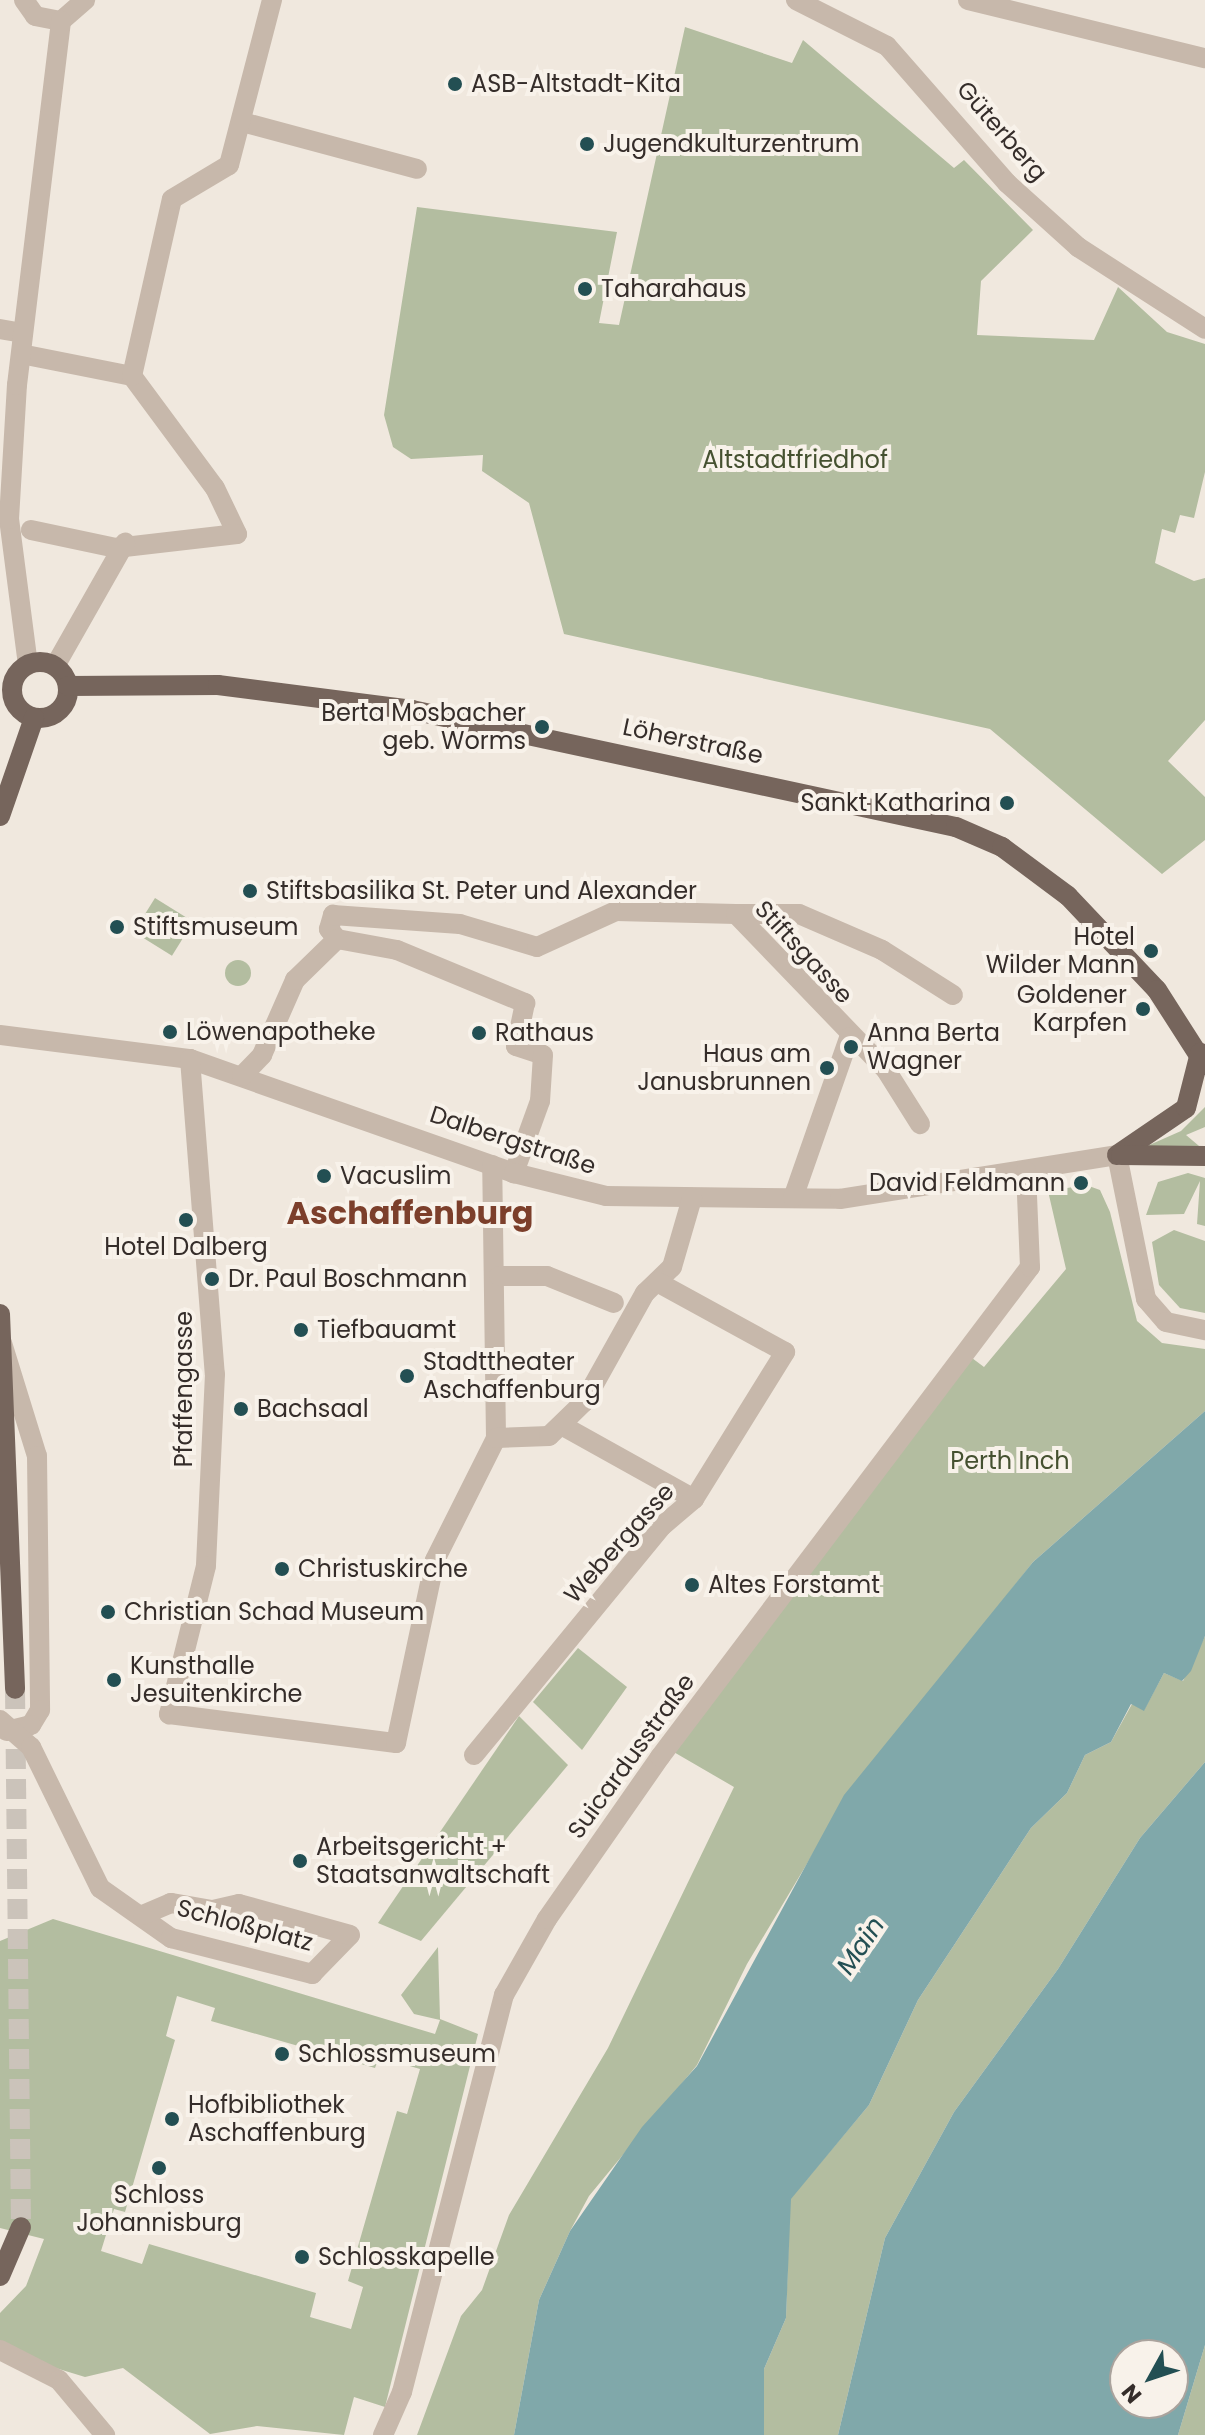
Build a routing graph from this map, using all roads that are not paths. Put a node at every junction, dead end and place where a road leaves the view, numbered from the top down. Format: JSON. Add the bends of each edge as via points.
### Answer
{"nodes":[{"id":1,"x":24,"y":0,"type":"edge"},
{"id":2,"x":85,"y":0,"type":"edge"},
{"id":3,"x":272,"y":0,"type":"edge"},
{"id":4,"x":796,"y":0,"type":"edge"},
{"id":5,"x":968,"y":0,"type":"edge"},
{"id":6,"x":61,"y":21,"type":"junction"},
{"id":7,"x":1205,"y":58,"type":"edge"},
{"id":8,"x":242,"y":122,"type":"junction"},
{"id":9,"x":417,"y":169,"type":"dead end"},
{"id":10,"x":0,"y":329,"type":"edge"},
{"id":11,"x":1205,"y":329,"type":"edge"},
{"id":12,"x":22,"y":344,"type":"junction"},
{"id":13,"x":132,"y":376,"type":"junction"},
{"id":14,"x":4,"y":519,"type":"edge"},
{"id":15,"x":31,"y":530,"type":"dead end"},
{"id":16,"x":125,"y":543,"type":"junction"},
{"id":17,"x":28,"y":665,"type":"junction"},
{"id":18,"x":55,"y":666,"type":"junction"},
{"id":19,"x":68,"y":686,"type":"junction"},
{"id":20,"x":34,"y":718,"type":"junction"},
{"id":21,"x":5,"y":779,"type":"edge"},
{"id":22,"x":0,"y":816,"type":"edge"},
{"id":23,"x":736,"y":914,"type":"junction"},
{"id":24,"x":337,"y":939,"type":"junction"},
{"id":25,"x":953,"y":995,"type":"dead end"},
{"id":26,"x":0,"y":1035,"type":"edge"},
{"id":27,"x":849,"y":1038,"type":"junction"},
{"id":28,"x":190,"y":1059,"type":"junction"},
{"id":29,"x":1202,"y":1059,"type":"edge"},
{"id":30,"x":242,"y":1076,"type":"junction"},
{"id":31,"x":920,"y":1124,"type":"dead end"},
{"id":32,"x":1117,"y":1155,"type":"junction"},
{"id":33,"x":1205,"y":1156,"type":"edge"},
{"id":34,"x":492,"y":1165,"type":"junction"},
{"id":35,"x":1026,"y":1171,"type":"junction"},
{"id":36,"x":514,"y":1173,"type":"junction"},
{"id":37,"x":692,"y":1198,"type":"junction"},
{"id":38,"x":793,"y":1198,"type":"junction"},
{"id":39,"x":499,"y":1276,"type":"junction"},
{"id":40,"x":657,"y":1282,"type":"junction"},
{"id":41,"x":625,"y":1309,"type":"junction"},
{"id":42,"x":0,"y":1314,"type":"edge"},
{"id":43,"x":1205,"y":1330,"type":"edge"},
{"id":44,"x":1,"y":1347,"type":"edge"},
{"id":45,"x":563,"y":1426,"type":"junction"},
{"id":46,"x":496,"y":1438,"type":"junction"},
{"id":47,"x":694,"y":1499,"type":"junction"},
{"id":48,"x":15,"y":1689,"type":"tunnel mouth"},
{"id":49,"x":5,"y":1728,"type":"edge"},
{"id":50,"x":474,"y":1755,"type":"dead end"},
{"id":51,"x":143,"y":1915,"type":"junction"},
{"id":52,"x":21,"y":2227,"type":"tunnel mouth"},
{"id":53,"x":0,"y":2276,"type":"edge"},
{"id":54,"x":0,"y":2350,"type":"edge"},
{"id":55,"x":105,"y":2435,"type":"edge"},
{"id":56,"x":383,"y":2435,"type":"edge"}],
"edges":[{"from":1,"to":6,"type":"street","via":[[35,16]]},
{"from":2,"to":6,"type":"street"},
{"from":3,"to":8,"type":"street"},
{"from":4,"to":11,"type":"street","name":"Güterberg","via":[[887,46],[936,94],[1007,183],[1078,247]]},
{"from":5,"to":7,"type":"street"},
{"from":6,"to":12,"type":"street"},
{"from":8,"to":9,"type":"street"},
{"from":8,"to":13,"type":"street","via":[[229,165],[172,199]]},
{"from":10,"to":12,"type":"street"},
{"from":12,"to":13,"type":"street"},
{"from":12,"to":14,"type":"street"},
{"from":13,"to":16,"type":"street","via":[[215,488],[237,534]]},
{"from":14,"to":17,"type":"street"},
{"from":15,"to":16,"type":"street","via":[[91,547]]},
{"from":16,"to":18,"type":"street"},
{"from":17,"to":18,"type":"main road"},
{"from":17,"to":20,"type":"main road","via":[[12,692]]},
{"from":18,"to":19,"type":"main road"},
{"from":19,"to":20,"type":"main road","via":[[61,709]]},
{"from":19,"to":29,"type":"main road","name":"Löherstraße","via":[[218,685],[412,710],[956,827],[1002,847],[1068,896],[1157,990]]},
{"from":20,"to":21,"type":"main road"},
{"from":21,"to":22,"type":"main road"},
{"from":23,"to":24,"type":"street","name":"Stiftsgasse","via":[[616,911],[537,947],[460,924],[333,915],[329,929]]},
{"from":23,"to":25,"type":"street","via":[[799,914],[882,950]]},
{"from":23,"to":27,"type":"street","name":"Stiftsgasse"},
{"from":24,"to":30,"type":"street","name":"Stiftsgasse","via":[[295,980],[262,1055]]},
{"from":24,"to":36,"type":"street","via":[[397,950],[525,1003],[516,1046],[543,1055],[540,1101]]},
{"from":26,"to":28,"type":"street","name":"Dalbergstraße"},
{"from":27,"to":31,"type":"street","name":"Stiftsgasse","via":[[886,1070]]},
{"from":27,"to":38,"type":"street"},
{"from":28,"to":30,"type":"street","name":"Dalbergstraße"},
{"from":28,"to":46,"type":"street","name":"Pfaffengasse","via":[[215,1374],[206,1566],[169,1714],[396,1743],[435,1560]]},
{"from":29,"to":32,"type":"main road","via":[[1186,1108]]},
{"from":30,"to":34,"type":"street","name":"Dalbergstraße"},
{"from":32,"to":33,"type":"main road"},
{"from":32,"to":35,"type":"street","name":"Dalbergstraße"},
{"from":32,"to":43,"type":"street","via":[[1146,1299],[1166,1322]]},
{"from":34,"to":36,"type":"street","name":"Dalbergstraße"},
{"from":34,"to":39,"type":"street"},
{"from":35,"to":38,"type":"street","name":"Dalbergstraße","via":[[921,1192]]},
{"from":35,"to":56,"type":"street","name":"Suicardusstraße","via":[[1030,1267],[660,1757],[547,1919],[504,1995],[406,2379]]},
{"from":36,"to":37,"type":"street","name":"Dalbergstraße","via":[[606,1196]]},
{"from":37,"to":38,"type":"street","name":"Dalbergstraße"},
{"from":37,"to":40,"type":"street","via":[[672,1267]]},
{"from":39,"to":41,"type":"street","via":[[547,1276]]},
{"from":39,"to":46,"type":"street"},
{"from":40,"to":41,"type":"street"},
{"from":40,"to":47,"type":"street","name":"Webergasse","via":[[785,1352]]},
{"from":41,"to":45,"type":"street"},
{"from":42,"to":44,"type":"main road"},
{"from":44,"to":48,"type":"main road"},
{"from":44,"to":49,"type":"street","via":[[37,1456],[40,1710]]},
{"from":45,"to":46,"type":"street","via":[[549,1436]]},
{"from":45,"to":47,"type":"street"},
{"from":47,"to":50,"type":"street","name":"Webergasse","via":[[662,1526]]},
{"from":49,"to":51,"type":"street","name":"Schloßplatz","via":[[48,1778],[100,1888]]},
{"from":51,"to":51,"type":"street","name":"Schloßplatz","via":[[171,1938],[312,1974],[350,1935],[239,1904],[212,1910],[171,1903]]},
{"from":52,"to":53,"type":"main road"},
{"from":54,"to":55,"type":"street","via":[[59,2380]]}]}
